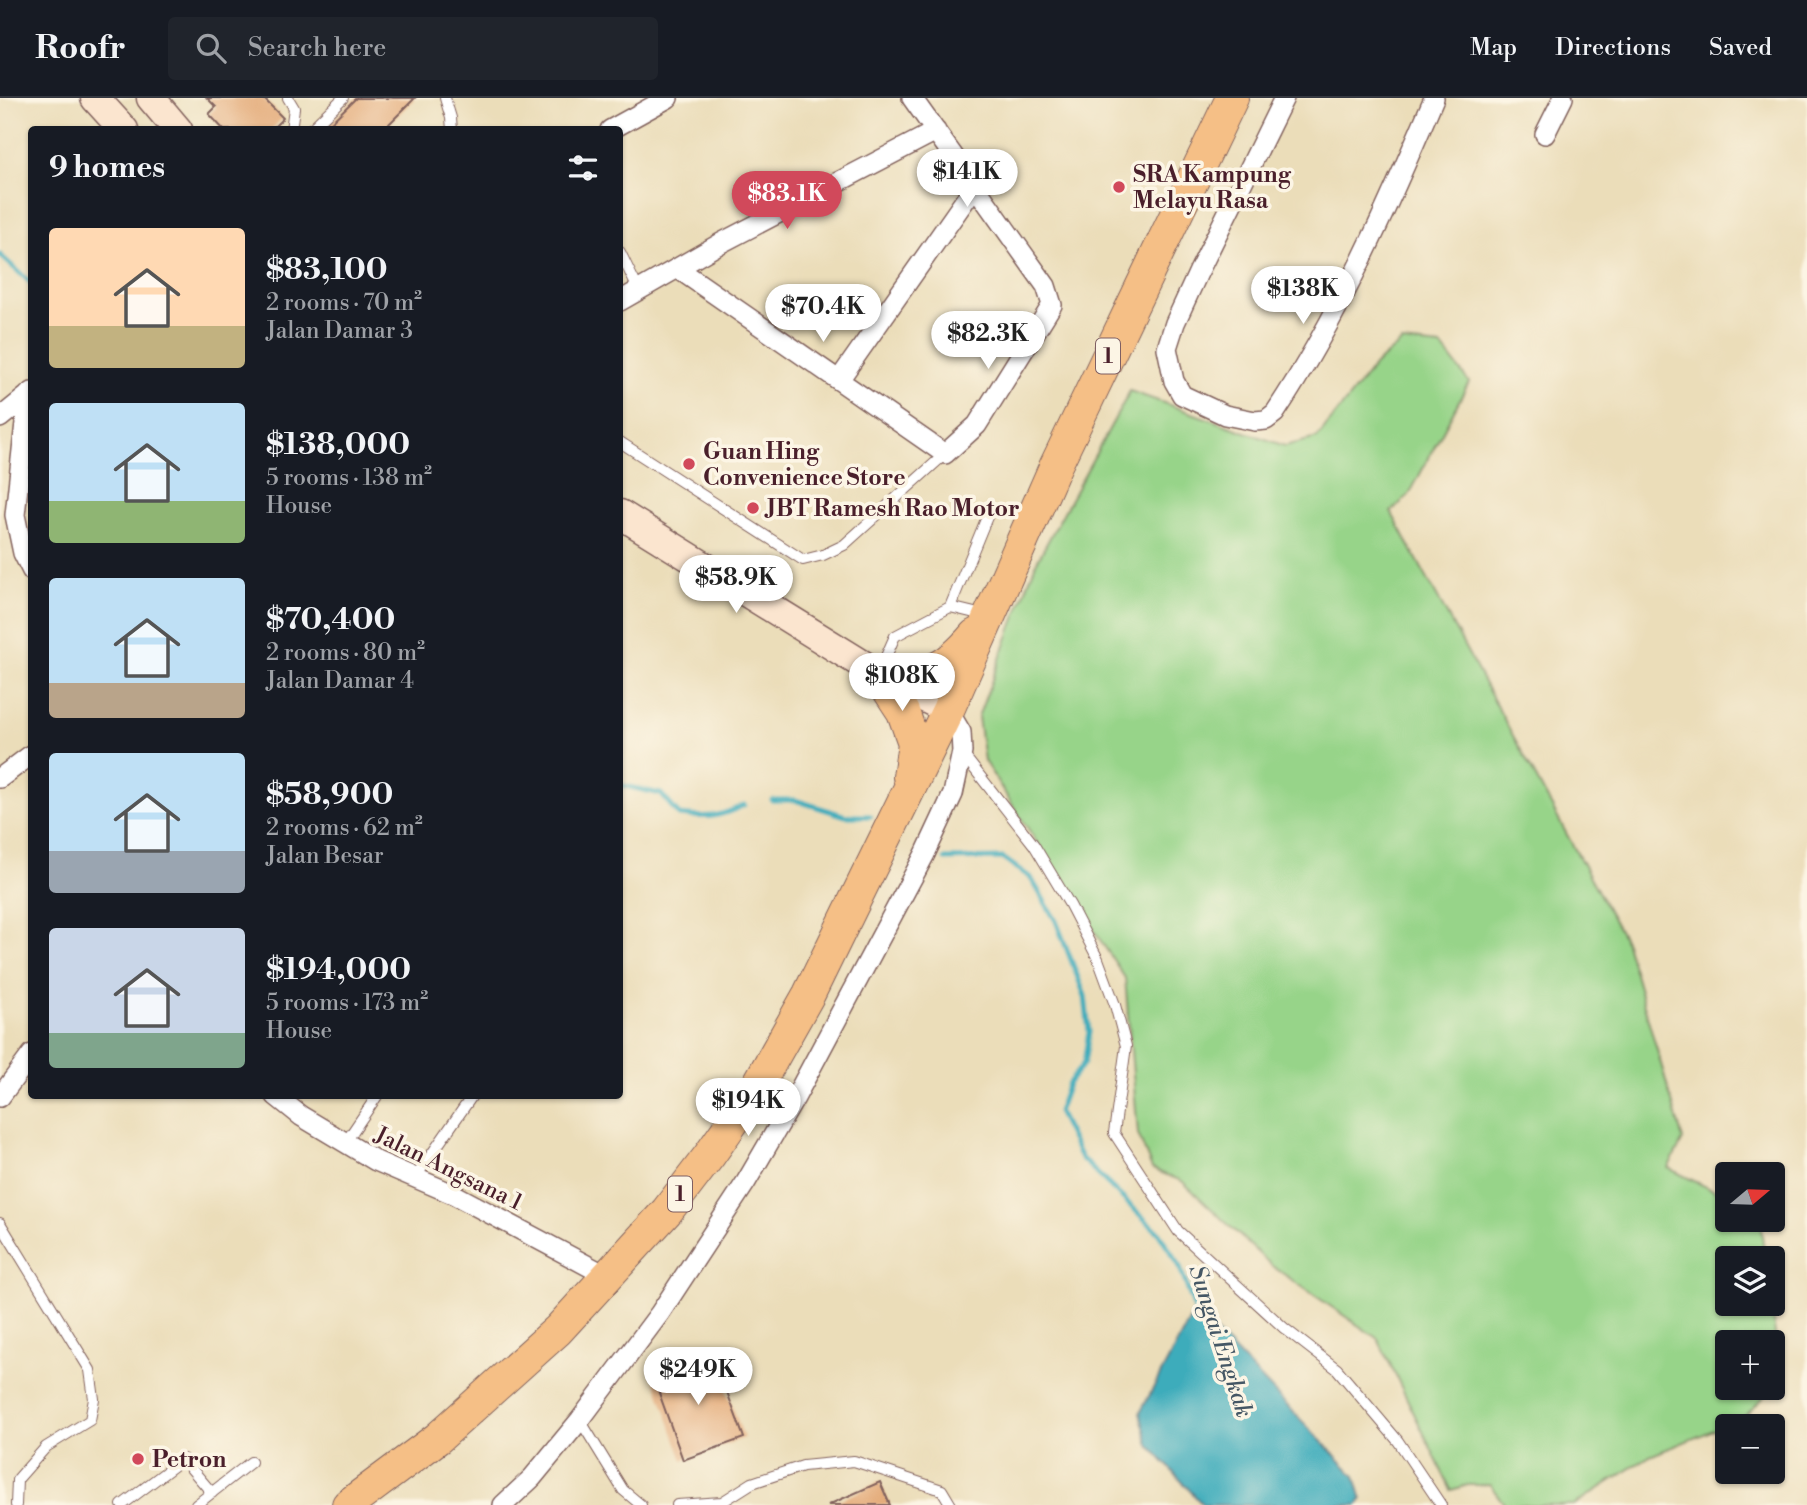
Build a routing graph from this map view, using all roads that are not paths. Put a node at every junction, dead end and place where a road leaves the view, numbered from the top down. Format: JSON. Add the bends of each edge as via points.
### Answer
{"nodes":[{"id":1,"x":95,"y":98,"type":"edge"},
{"id":2,"x":130,"y":98,"type":"edge"},
{"id":3,"x":151,"y":98,"type":"edge"},
{"id":4,"x":288,"y":98,"type":"edge"},
{"id":5,"x":343,"y":98,"type":"edge"},
{"id":6,"x":445,"y":98,"type":"edge"},
{"id":7,"x":668,"y":98,"type":"edge"},
{"id":8,"x":912,"y":98,"type":"edge"},
{"id":9,"x":1232,"y":98,"type":"edge"},
{"id":10,"x":1284,"y":98,"type":"edge"},
{"id":11,"x":1434,"y":98,"type":"edge"},
{"id":12,"x":1563,"y":98,"type":"edge"},
{"id":13,"x":120,"y":126,"type":"edge"},
{"id":14,"x":153,"y":126,"type":"edge"},
{"id":15,"x":175,"y":126,"type":"edge"},
{"id":16,"x":292,"y":126,"type":"edge"},
{"id":17,"x":314,"y":126,"type":"edge"},
{"id":18,"x":452,"y":126,"type":"edge"},
{"id":19,"x":617,"y":126,"type":"edge"},
{"id":20,"x":936,"y":131,"type":"junction"},
{"id":21,"x":1545,"y":134,"type":"dead end"},
{"id":22,"x":975,"y":186,"type":"junction"},
{"id":23,"x":623,"y":258,"type":"edge"},
{"id":24,"x":677,"y":268,"type":"junction"},
{"id":25,"x":638,"y":289,"type":"junction"},
{"id":26,"x":623,"y":299,"type":"edge"},
{"id":27,"x":839,"y":380,"type":"junction"},
{"id":28,"x":28,"y":396,"type":"edge"},
{"id":29,"x":28,"y":410,"type":"edge"},
{"id":30,"x":0,"y":418,"type":"edge"},
{"id":31,"x":623,"y":444,"type":"edge"},
{"id":32,"x":945,"y":454,"type":"junction"},
{"id":33,"x":623,"y":516,"type":"edge"},
{"id":34,"x":987,"y":517,"type":"dead end"},
{"id":35,"x":28,"y":563,"type":"edge"},
{"id":36,"x":950,"y":607,"type":"junction"},
{"id":37,"x":989,"y":617,"type":"junction"},
{"id":38,"x":878,"y":674,"type":"junction"},
{"id":39,"x":948,"y":710,"type":"junction"},
{"id":40,"x":962,"y":752,"type":"junction"},
{"id":41,"x":28,"y":757,"type":"edge"},
{"id":42,"x":0,"y":778,"type":"edge"},
{"id":43,"x":904,"y":799,"type":"junction"},
{"id":44,"x":28,"y":1059,"type":"edge"},
{"id":45,"x":0,"y":1097,"type":"edge"},
{"id":46,"x":281,"y":1099,"type":"edge"},
{"id":47,"x":375,"y":1099,"type":"edge"},
{"id":48,"x":470,"y":1099,"type":"edge"},
{"id":49,"x":345,"y":1143,"type":"junction"},
{"id":50,"x":415,"y":1178,"type":"junction"},
{"id":51,"x":0,"y":1223,"type":"edge"},
{"id":52,"x":607,"y":1276,"type":"junction"},
{"id":53,"x":580,"y":1420,"type":"junction"},
{"id":54,"x":251,"y":1462,"type":"dead end"},
{"id":55,"x":212,"y":1493,"type":"junction"},
{"id":56,"x":16,"y":1505,"type":"edge"},
{"id":57,"x":122,"y":1505,"type":"edge"},
{"id":58,"x":196,"y":1505,"type":"edge"},
{"id":59,"x":348,"y":1505,"type":"edge"},
{"id":60,"x":503,"y":1505,"type":"edge"},
{"id":61,"x":641,"y":1505,"type":"edge"},
{"id":62,"x":677,"y":1505,"type":"edge"},
{"id":63,"x":951,"y":1505,"type":"edge"},
{"id":64,"x":1441,"y":1505,"type":"edge"}],
"edges":[{"from":1,"to":13,"type":"main road"},
{"from":2,"to":14,"type":"main road"},
{"from":3,"to":15,"type":"main road"},
{"from":4,"to":16,"type":"lane","via":[[294,108]]},
{"from":5,"to":17,"type":"lane"},
{"from":6,"to":18,"type":"lane"},
{"from":7,"to":19,"type":"street"},
{"from":8,"to":20,"type":"street"},
{"from":9,"to":37,"type":"main road","number":"1","via":[[1055,467]]},
{"from":10,"to":11,"type":"street","via":[[1199,271],[1167,348],[1182,395],[1225,415],[1255,421],[1275,413],[1332,316]]},
{"from":12,"to":21,"type":"street"},
{"from":20,"to":22,"type":"street"},
{"from":20,"to":24,"type":"street"},
{"from":22,"to":27,"type":"street"},
{"from":22,"to":32,"type":"street","via":[[1046,286],[1052,305],[978,425]]},
{"from":23,"to":25,"type":"lane"},
{"from":24,"to":25,"type":"street"},
{"from":24,"to":27,"type":"street"},
{"from":25,"to":26,"type":"street"},
{"from":27,"to":32,"type":"street"},
{"from":28,"to":30,"type":"street"},
{"from":29,"to":35,"type":"street","via":[[15,514]]},
{"from":31,"to":32,"type":"lane","via":[[803,559],[844,545]]},
{"from":33,"to":38,"type":"main road"},
{"from":34,"to":36,"type":"lane"},
{"from":36,"to":37,"type":"lane"},
{"from":36,"to":38,"type":"lane","via":[[895,636]]},
{"from":37,"to":38,"type":"main road","via":[[965,646],[927,673]]},
{"from":37,"to":39,"type":"main road","number":"1"},
{"from":38,"to":39,"type":"main road"},
{"from":38,"to":43,"type":"main road","via":[[903,712],[914,743]]},
{"from":39,"to":40,"type":"street","via":[[961,732]]},
{"from":39,"to":43,"type":"main road","number":"1"},
{"from":40,"to":53,"type":"street","via":[[953,794],[925,854],[795,1098],[660,1313]]},
{"from":40,"to":64,"type":"lane","via":[[1034,845],[1098,959],[1126,1046],[1114,1133],[1178,1231],[1284,1328],[1337,1369],[1398,1441]]},
{"from":41,"to":42,"type":"street"},
{"from":43,"to":52,"type":"main road","number":"1","via":[[809,994],[755,1090],[667,1211]]},
{"from":44,"to":45,"type":"street"},
{"from":46,"to":49,"type":"street","name":"Jalan Angsana 1"},
{"from":47,"to":49,"type":"lane"},
{"from":48,"to":50,"type":"lane"},
{"from":49,"to":50,"type":"street","name":"Jalan Angsana 1"},
{"from":50,"to":52,"type":"street","name":"Jalan Angsana 1"},
{"from":51,"to":56,"type":"lane","via":[[90,1370],[94,1399],[90,1420],[46,1447],[17,1480]]},
{"from":52,"to":59,"type":"main road","number":"1","via":[[558,1330],[483,1400]]},
{"from":53,"to":60,"type":"street"},
{"from":53,"to":61,"type":"lane","via":[[622,1490]]},
{"from":54,"to":55,"type":"lane"},
{"from":55,"to":57,"type":"lane","via":[[183,1459]]},
{"from":55,"to":58,"type":"lane"},
{"from":62,"to":63,"type":"lane","via":[[722,1502],[752,1483],[803,1466],[853,1461],[942,1490]]}]}
